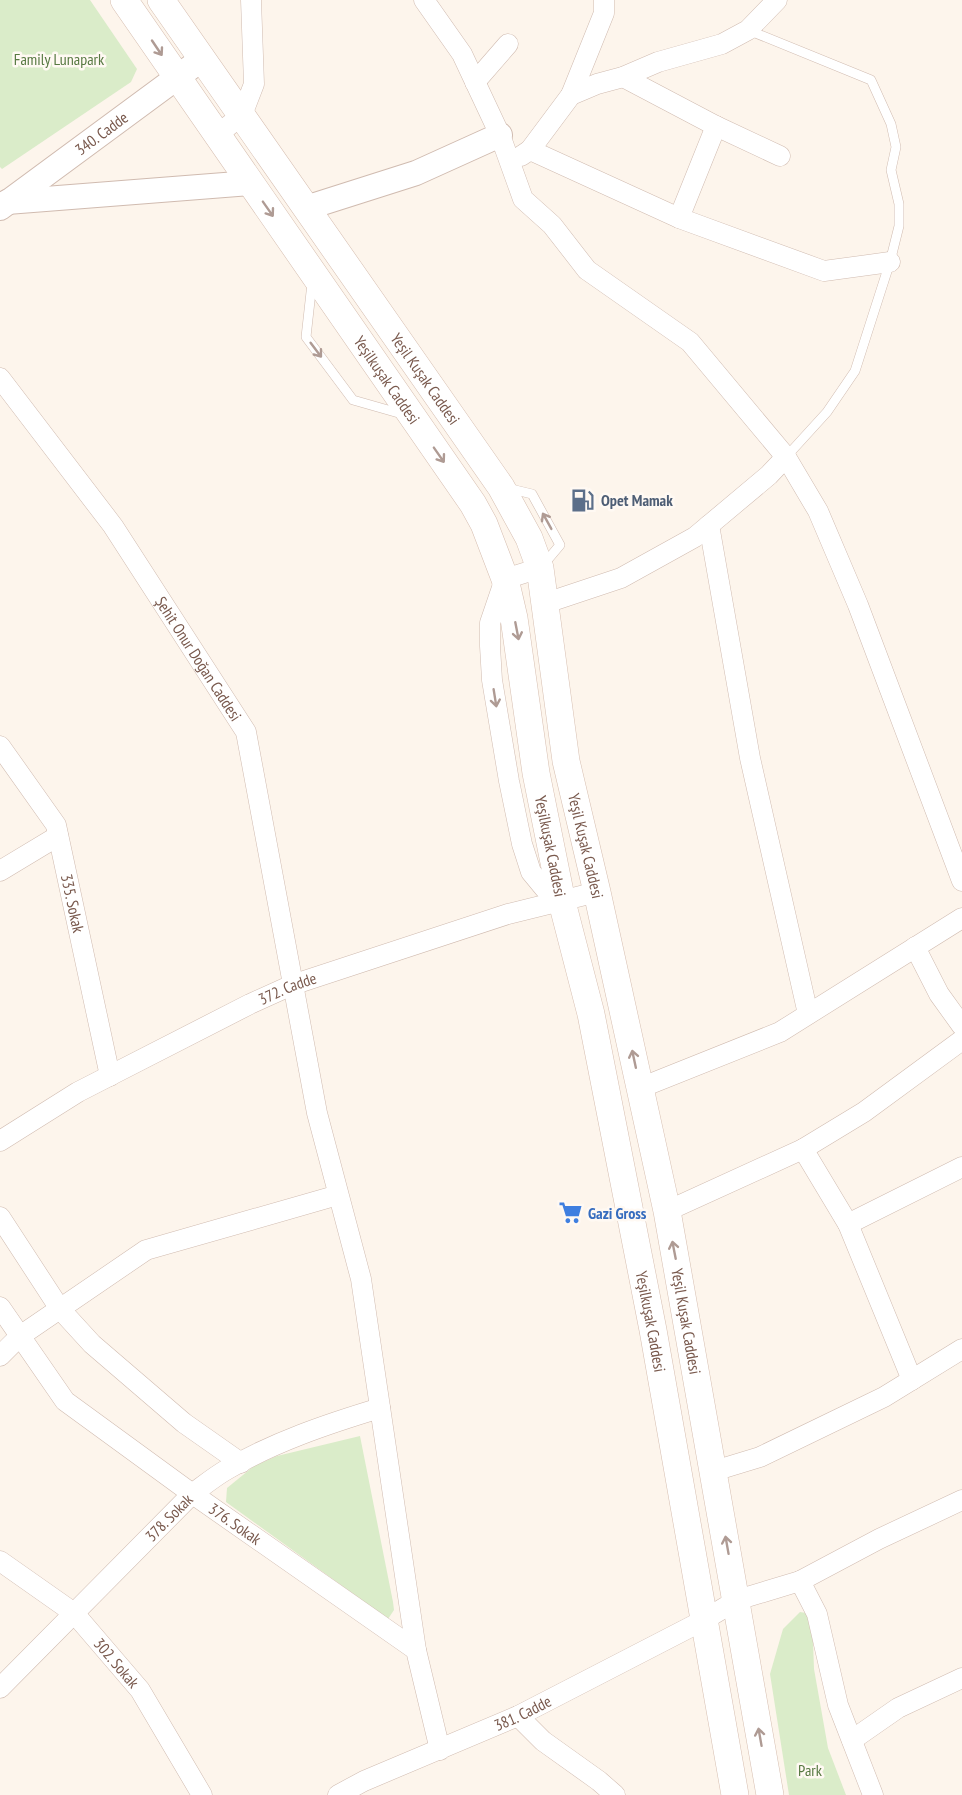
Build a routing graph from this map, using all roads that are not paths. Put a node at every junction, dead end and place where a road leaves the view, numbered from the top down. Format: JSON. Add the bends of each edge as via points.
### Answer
{"nodes":[{"id":1,"x":124,"y":0,"type":"edge"},
{"id":2,"x":161,"y":0,"type":"edge"},
{"id":3,"x":251,"y":0,"type":"edge"},
{"id":4,"x":424,"y":0,"type":"edge"},
{"id":5,"x":604,"y":0,"type":"edge"},
{"id":6,"x":777,"y":0,"type":"edge"},
{"id":7,"x":748,"y":30,"type":"junction"},
{"id":8,"x":508,"y":44,"type":"dead end"},
{"id":9,"x":202,"y":59,"type":"junction"},
{"id":10,"x":623,"y":77,"type":"junction"},
{"id":11,"x":177,"y":78,"type":"junction"},
{"id":12,"x":475,"y":82,"type":"junction"},
{"id":13,"x":571,"y":95,"type":"junction"},
{"id":14,"x":242,"y":115,"type":"junction"},
{"id":15,"x":716,"y":126,"type":"junction"},
{"id":16,"x":217,"y":135,"type":"junction"},
{"id":17,"x":501,"y":135,"type":"junction"},
{"id":18,"x":530,"y":150,"type":"junction"},
{"id":19,"x":780,"y":156,"type":"dead end"},
{"id":20,"x":512,"y":163,"type":"junction"},
{"id":21,"x":250,"y":183,"type":"junction"},
{"id":22,"x":4,"y":205,"type":"edge"},
{"id":23,"x":306,"y":208,"type":"junction"},
{"id":24,"x":679,"y":218,"type":"junction"},
{"id":25,"x":891,"y":261,"type":"junction"},
{"id":26,"x":314,"y":274,"type":"junction"},
{"id":27,"x":0,"y":378,"type":"edge"},
{"id":28,"x":412,"y":416,"type":"junction"},
{"id":29,"x":786,"y":458,"type":"junction"},
{"id":30,"x":501,"y":487,"type":"junction"},
{"id":31,"x":473,"y":504,"type":"junction"},
{"id":32,"x":709,"y":525,"type":"junction"},
{"id":33,"x":540,"y":568,"type":"junction"},
{"id":34,"x":506,"y":579,"type":"junction"},
{"id":35,"x":546,"y":603,"type":"junction"},
{"id":36,"x":0,"y":746,"type":"edge"},
{"id":37,"x":58,"y":836,"type":"junction"},
{"id":38,"x":0,"y":871,"type":"edge"},
{"id":39,"x":962,"y":881,"type":"edge"},
{"id":40,"x":597,"y":892,"type":"junction"},
{"id":41,"x":562,"y":902,"type":"junction"},
{"id":42,"x":962,"y":918,"type":"edge"},
{"id":43,"x":915,"y":947,"type":"junction"},
{"id":44,"x":292,"y":985,"type":"junction"},
{"id":45,"x":808,"y":1014,"type":"junction"},
{"id":46,"x":962,"y":1026,"type":"edge"},
{"id":47,"x":962,"y":1040,"type":"edge"},
{"id":48,"x":110,"y":1076,"type":"junction"},
{"id":49,"x":640,"y":1088,"type":"junction"},
{"id":50,"x":0,"y":1141,"type":"edge"},
{"id":51,"x":803,"y":1149,"type":"junction"},
{"id":52,"x":962,"y":1167,"type":"edge"},
{"id":53,"x":338,"y":1195,"type":"junction"},
{"id":54,"x":667,"y":1211,"type":"junction"},
{"id":55,"x":0,"y":1217,"type":"edge"},
{"id":56,"x":848,"y":1224,"type":"junction"},
{"id":57,"x":0,"y":1307,"type":"edge"},
{"id":58,"x":60,"y":1309,"type":"junction"},
{"id":59,"x":20,"y":1336,"type":"junction"},
{"id":60,"x":962,"y":1349,"type":"edge"},
{"id":61,"x":0,"y":1356,"type":"edge"},
{"id":62,"x":912,"y":1380,"type":"junction"},
{"id":63,"x":380,"y":1408,"type":"junction"},
{"id":64,"x":241,"y":1462,"type":"junction"},
{"id":65,"x":714,"y":1471,"type":"junction"},
{"id":66,"x":192,"y":1494,"type":"junction"},
{"id":67,"x":962,"y":1500,"type":"edge"},
{"id":68,"x":0,"y":1561,"type":"edge"},
{"id":69,"x":800,"y":1581,"type":"junction"},
{"id":70,"x":737,"y":1600,"type":"junction"},
{"id":71,"x":74,"y":1613,"type":"junction"},
{"id":72,"x":704,"y":1620,"type":"junction"},
{"id":73,"x":416,"y":1650,"type":"junction"},
{"id":74,"x":962,"y":1678,"type":"edge"},
{"id":75,"x":0,"y":1688,"type":"edge"},
{"id":76,"x":518,"y":1716,"type":"junction"},
{"id":77,"x":852,"y":1740,"type":"junction"},
{"id":78,"x":440,"y":1750,"type":"junction"},
{"id":79,"x":365,"y":1788,"type":"edge"},
{"id":80,"x":202,"y":1795,"type":"edge"},
{"id":81,"x":338,"y":1795,"type":"edge"},
{"id":82,"x":615,"y":1795,"type":"edge"},
{"id":83,"x":735,"y":1795,"type":"edge"},
{"id":84,"x":770,"y":1795,"type":"edge"},
{"id":85,"x":873,"y":1795,"type":"edge"}],
"edges":[{"from":1,"to":11,"type":"main road","name":"Yeşilkuşak Caddesi","one_way":true},
{"from":2,"to":9,"type":"main road","name":"Yeşil Kuşak Caddesi"},
{"from":3,"to":14,"type":"street","via":[[254,84]]},
{"from":4,"to":12,"type":"street","via":[[462,54]]},
{"from":5,"to":13,"type":"street","via":[[604,13]]},
{"from":6,"to":7,"type":"street"},
{"from":7,"to":10,"type":"street","via":[[722,44],[658,62]]},
{"from":7,"to":25,"type":"lane","via":[[871,80],[891,124],[896,147],[891,170],[899,204],[899,226]]},
{"from":8,"to":12,"type":"street"},
{"from":9,"to":11,"type":"street","name":"340. Cadde"},
{"from":9,"to":14,"type":"main road","name":"Yeşil Kuşak Caddesi"},
{"from":10,"to":13,"type":"street"},
{"from":10,"to":15,"type":"street"},
{"from":11,"to":16,"type":"main road","name":"Yeşilkuşak Caddesi"},
{"from":11,"to":22,"type":"street","name":"340. Cadde"},
{"from":12,"to":17,"type":"street"},
{"from":13,"to":18,"type":"street"},
{"from":14,"to":16,"type":"street"},
{"from":14,"to":23,"type":"main road","name":"Yeşil Kuşak Caddesi"},
{"from":15,"to":19,"type":"street"},
{"from":15,"to":24,"type":"street"},
{"from":16,"to":21,"type":"main road","name":"Yeşilkuşak Caddesi"},
{"from":17,"to":20,"type":"street"},
{"from":17,"to":23,"type":"street","via":[[416,173]]},
{"from":18,"to":20,"type":"street"},
{"from":18,"to":24,"type":"street"},
{"from":20,"to":29,"type":"street","via":[[523,198],[552,225],[587,270],[690,342]]},
{"from":21,"to":22,"type":"street"},
{"from":21,"to":26,"type":"main road","name":"Yeşilkuşak Caddesi","one_way":true},
{"from":23,"to":30,"type":"main road","name":"Yeşil Kuşak Caddesi"},
{"from":24,"to":25,"type":"street","via":[[824,271]]},
{"from":25,"to":29,"type":"lane","via":[[855,371],[827,412]]},
{"from":26,"to":28,"type":"main road","name":"Yeşilkuşak Caddesi"},
{"from":26,"to":28,"type":"lane","one_way":true,"via":[[306,337],[353,399]]},
{"from":27,"to":44,"type":"street","name":"Şehit Onur Doğan Caddesi","via":[[113,526],[246,732]]},
{"from":28,"to":31,"type":"main road","name":"Yeşilkuşak Caddesi","one_way":true},
{"from":29,"to":32,"type":"street"},
{"from":29,"to":39,"type":"street","via":[[818,511],[858,605]]},
{"from":30,"to":31,"type":"street"},
{"from":33,"to":30,"type":"main road","name":"Yeşil Kuşak Caddesi","one_way":true,"via":[[529,538]]},
{"from":31,"to":34,"type":"main road","name":"Yeşilkuşak Caddesi"},
{"from":32,"to":35,"type":"street","via":[[695,537],[621,578]]},
{"from":32,"to":45,"type":"street","via":[[750,758]]},
{"from":33,"to":34,"type":"street"},
{"from":33,"to":35,"type":"main road","name":"Yeşil Kuşak Caddesi"},
{"from":34,"to":41,"type":"main road","name":"Yeşilkuşak Caddesi","one_way":true,"via":[[520,646],[536,773]]},
{"from":35,"to":40,"type":"main road","name":"Yeşil Kuşak Caddesi","via":[[566,761]]},
{"from":36,"to":37,"type":"street","name":"335. Sokak","via":[[56,825]]},
{"from":37,"to":38,"type":"street"},
{"from":37,"to":48,"type":"street","name":"335. Sokak"},
{"from":40,"to":41,"type":"street","name":"372. Cadde"},
{"from":49,"to":40,"type":"main road","name":"Yeşil Kuşak Caddesi","one_way":true},
{"from":41,"to":44,"type":"street","name":"372. Cadde","via":[[508,914]]},
{"from":41,"to":72,"type":"main road","name":"Yeşilkuşak Caddesi","via":[[601,1060]]},
{"from":42,"to":43,"type":"street"},
{"from":43,"to":45,"type":"street"},
{"from":43,"to":46,"type":"street","via":[[939,994]]},
{"from":44,"to":48,"type":"street","name":"372. Cadde"},
{"from":44,"to":53,"type":"street","name":"Şehit Onur Doğan Caddesi"},
{"from":45,"to":49,"type":"street","via":[[780,1032]]},
{"from":47,"to":51,"type":"street","via":[[864,1112]]},
{"from":48,"to":50,"type":"street","name":"372. Cadde"},
{"from":49,"to":54,"type":"main road","name":"Yeşil Kuşak Caddesi"},
{"from":51,"to":54,"type":"street"},
{"from":51,"to":56,"type":"street"},
{"from":52,"to":56,"type":"street"},
{"from":53,"to":58,"type":"street","via":[[146,1250]]},
{"from":53,"to":63,"type":"street","name":"Şehit Onur Doğan Caddesi","via":[[361,1279]]},
{"from":65,"to":54,"type":"main road","name":"Yeşil Kuşak Caddesi","one_way":true},
{"from":55,"to":58,"type":"street"},
{"from":56,"to":62,"type":"street"},
{"from":57,"to":59,"type":"street","name":"376. Sokak"},
{"from":58,"to":59,"type":"street"},
{"from":58,"to":64,"type":"street","via":[[92,1344],[184,1423]]},
{"from":59,"to":61,"type":"street"},
{"from":59,"to":66,"type":"street","name":"376. Sokak","via":[[65,1401]]},
{"from":60,"to":62,"type":"street"},
{"from":62,"to":65,"type":"street","via":[[760,1457]]},
{"from":63,"to":64,"type":"street","name":"378. Sokak","via":[[318,1427]]},
{"from":63,"to":73,"type":"street","name":"Şehit Onur Doğan Caddesi"},
{"from":64,"to":66,"type":"street","name":"378. Sokak"},
{"from":70,"to":65,"type":"main road","name":"Yeşil Kuşak Caddesi","one_way":true},
{"from":66,"to":71,"type":"street","name":"378. Sokak"},
{"from":66,"to":73,"type":"street","name":"376. Sokak"},
{"from":67,"to":69,"type":"street","name":"381. Cadde"},
{"from":68,"to":71,"type":"street","name":"302. Sokak"},
{"from":69,"to":70,"type":"street","name":"381. Cadde"},
{"from":69,"to":77,"type":"street","via":[[817,1614],[838,1705]]},
{"from":70,"to":72,"type":"street","name":"381. Cadde"},
{"from":84,"to":70,"type":"main road","name":"Yeşil Kuşak Caddesi","one_way":true},
{"from":71,"to":75,"type":"street","name":"378. Sokak"},
{"from":71,"to":80,"type":"street","name":"302. Sokak","via":[[140,1690]]},
{"from":72,"to":76,"type":"street","name":"381. Cadde"},
{"from":72,"to":83,"type":"main road","name":"Yeşilkuşak Caddesi"},
{"from":73,"to":78,"type":"street"},
{"from":74,"to":77,"type":"street","via":[[898,1708]]},
{"from":76,"to":78,"type":"street","name":"381. Cadde"},
{"from":76,"to":82,"type":"street","via":[[543,1741]]},
{"from":77,"to":85,"type":"street"},
{"from":78,"to":79,"type":"street","name":"381. Cadde"},
{"from":79,"to":81,"type":"street","name":"381. Cadde"}]}
